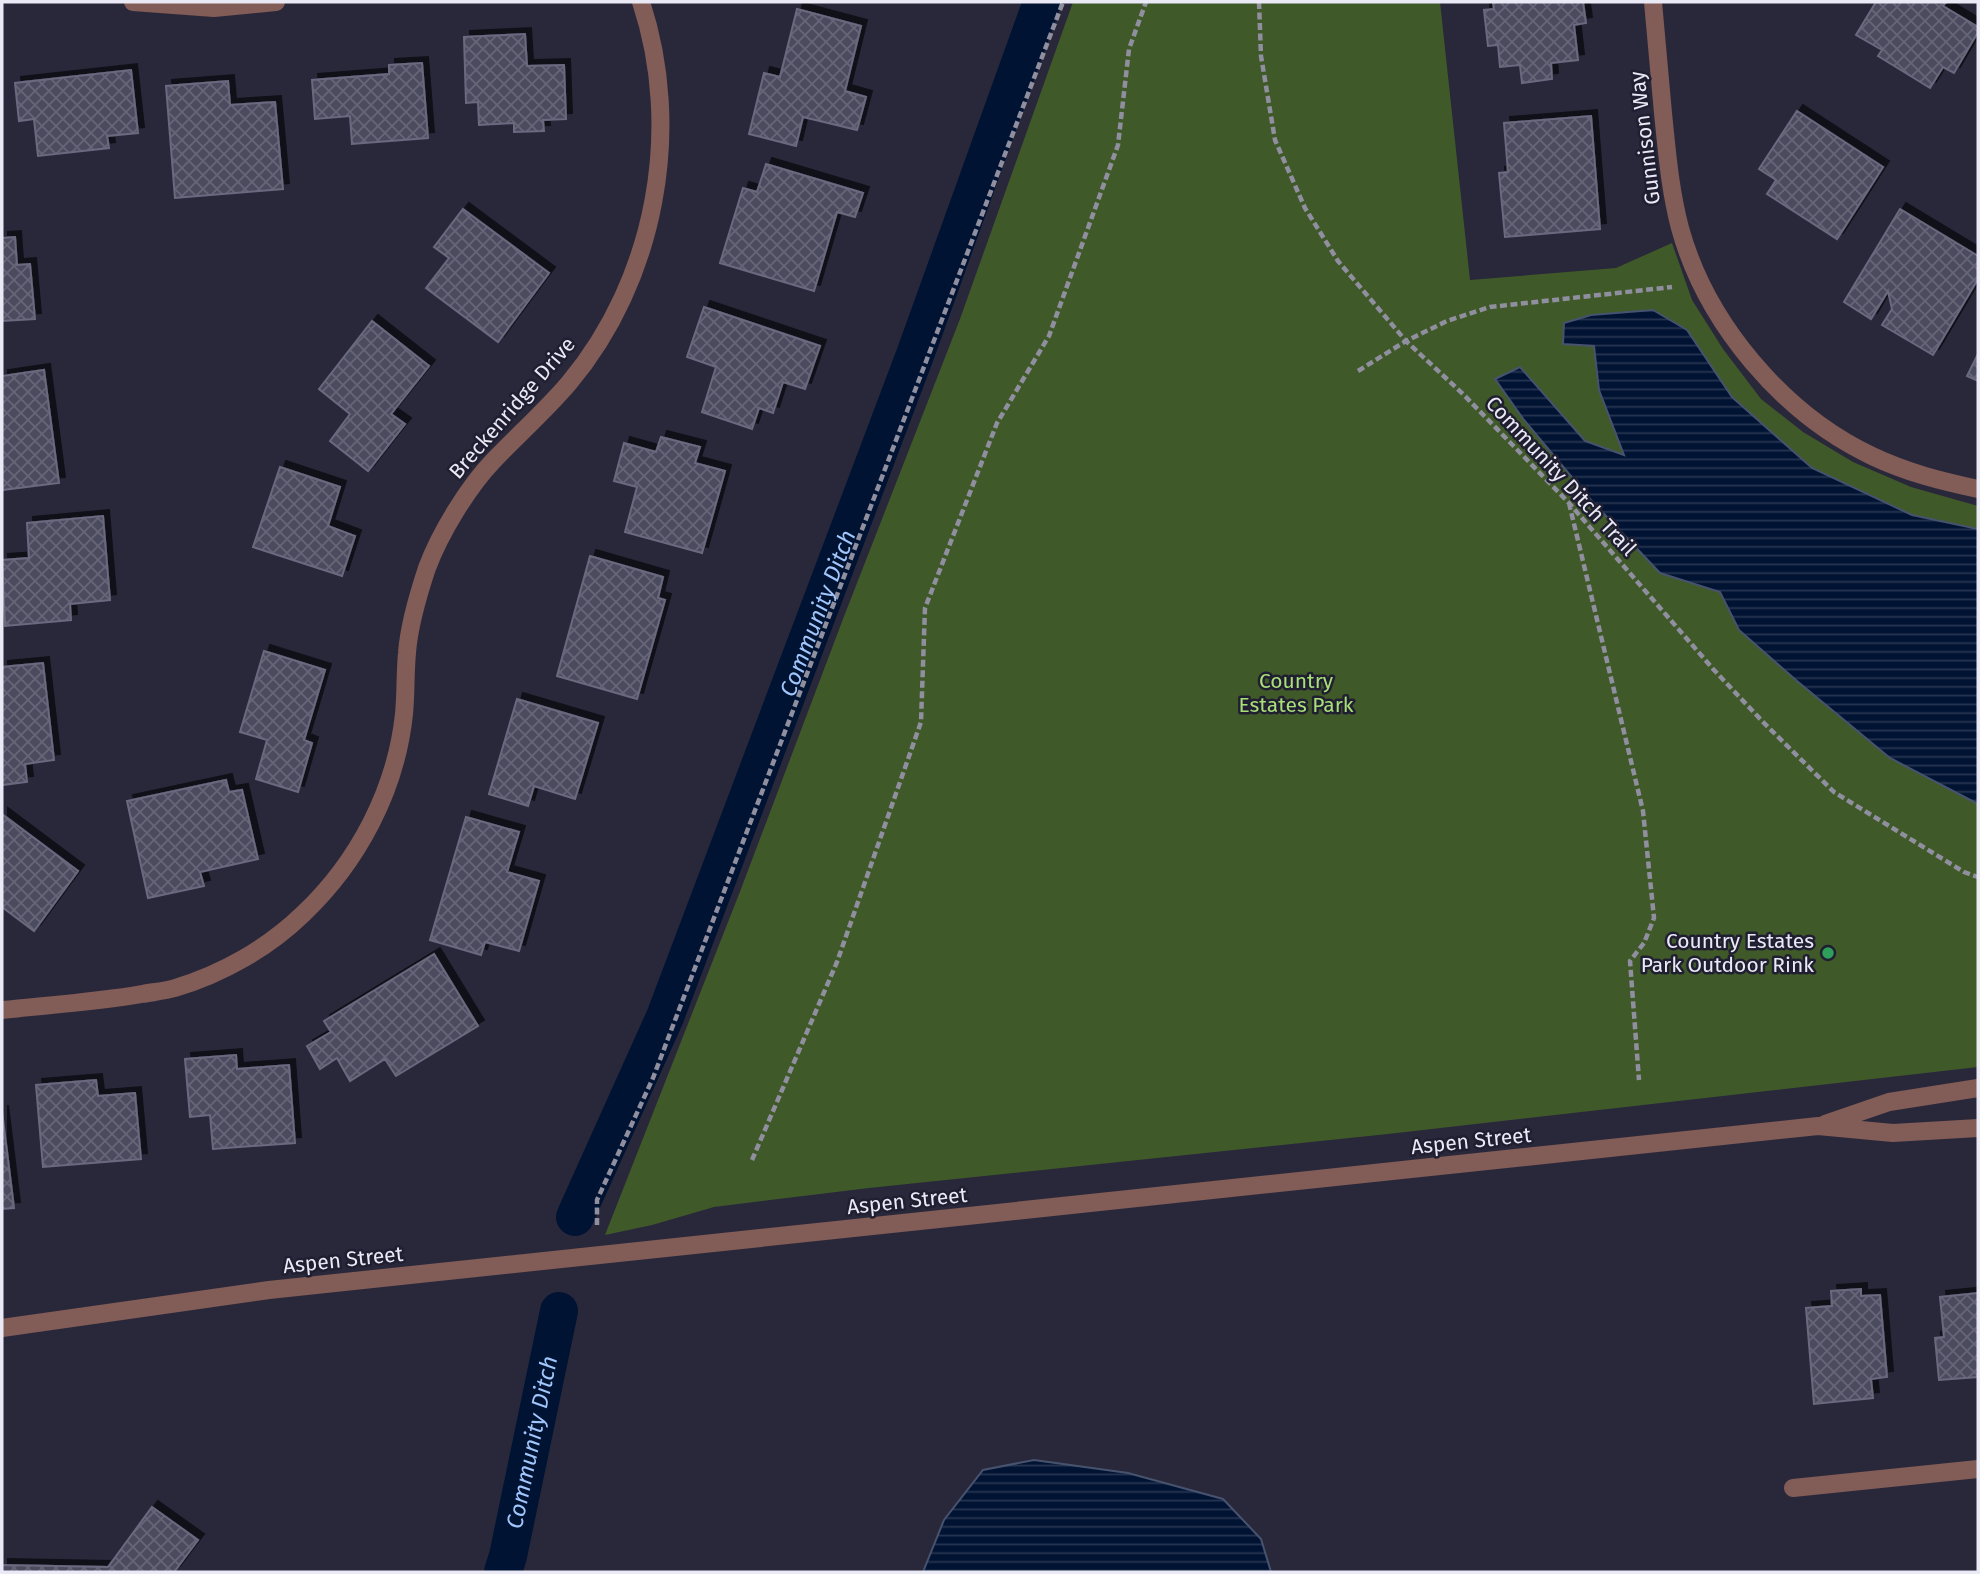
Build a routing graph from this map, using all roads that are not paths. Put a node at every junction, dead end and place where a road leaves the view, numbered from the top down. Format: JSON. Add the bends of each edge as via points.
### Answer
{"nodes":[{"id":1,"x":133,"y":2,"type":"edge"},
{"id":2,"x":276,"y":2,"type":"edge"},
{"id":3,"x":641,"y":2,"type":"edge"},
{"id":4,"x":1653,"y":2,"type":"edge"},
{"id":5,"x":1978,"y":489,"type":"edge"},
{"id":6,"x":2,"y":1010,"type":"edge"},
{"id":7,"x":1978,"y":1088,"type":"edge"},
{"id":8,"x":1818,"y":1126,"type":"junction"},
{"id":9,"x":1978,"y":1128,"type":"edge"},
{"id":10,"x":2,"y":1328,"type":"edge"},
{"id":11,"x":1978,"y":1469,"type":"edge"},
{"id":12,"x":1793,"y":1488,"type":"dead end"}],
"edges":[{"from":1,"to":2,"type":"street","via":[[214,8]]},
{"from":3,"to":6,"type":"street","name":"Breckenridge Drive","via":[[660,94],[659,161],[644,244],[604,333],[571,381],[475,482],[428,567],[412,622],[404,716],[391,776],[361,843],[302,915],[250,955],[218,971],[174,988],[120,998]]},
{"from":4,"to":5,"type":"street","name":"Gunnison Way","via":[[1669,179],[1680,229],[1701,284],[1734,340],[1776,388],[1826,430],[1871,456],[1925,477]]},
{"from":7,"to":8,"type":"street","name":"Aspen Street","via":[[1889,1102]]},
{"from":8,"to":9,"type":"street","name":"Aspen Street","via":[[1893,1133]]},
{"from":8,"to":10,"type":"street","name":"Aspen Street","via":[[269,1290]]},
{"from":11,"to":12,"type":"street"}]}
